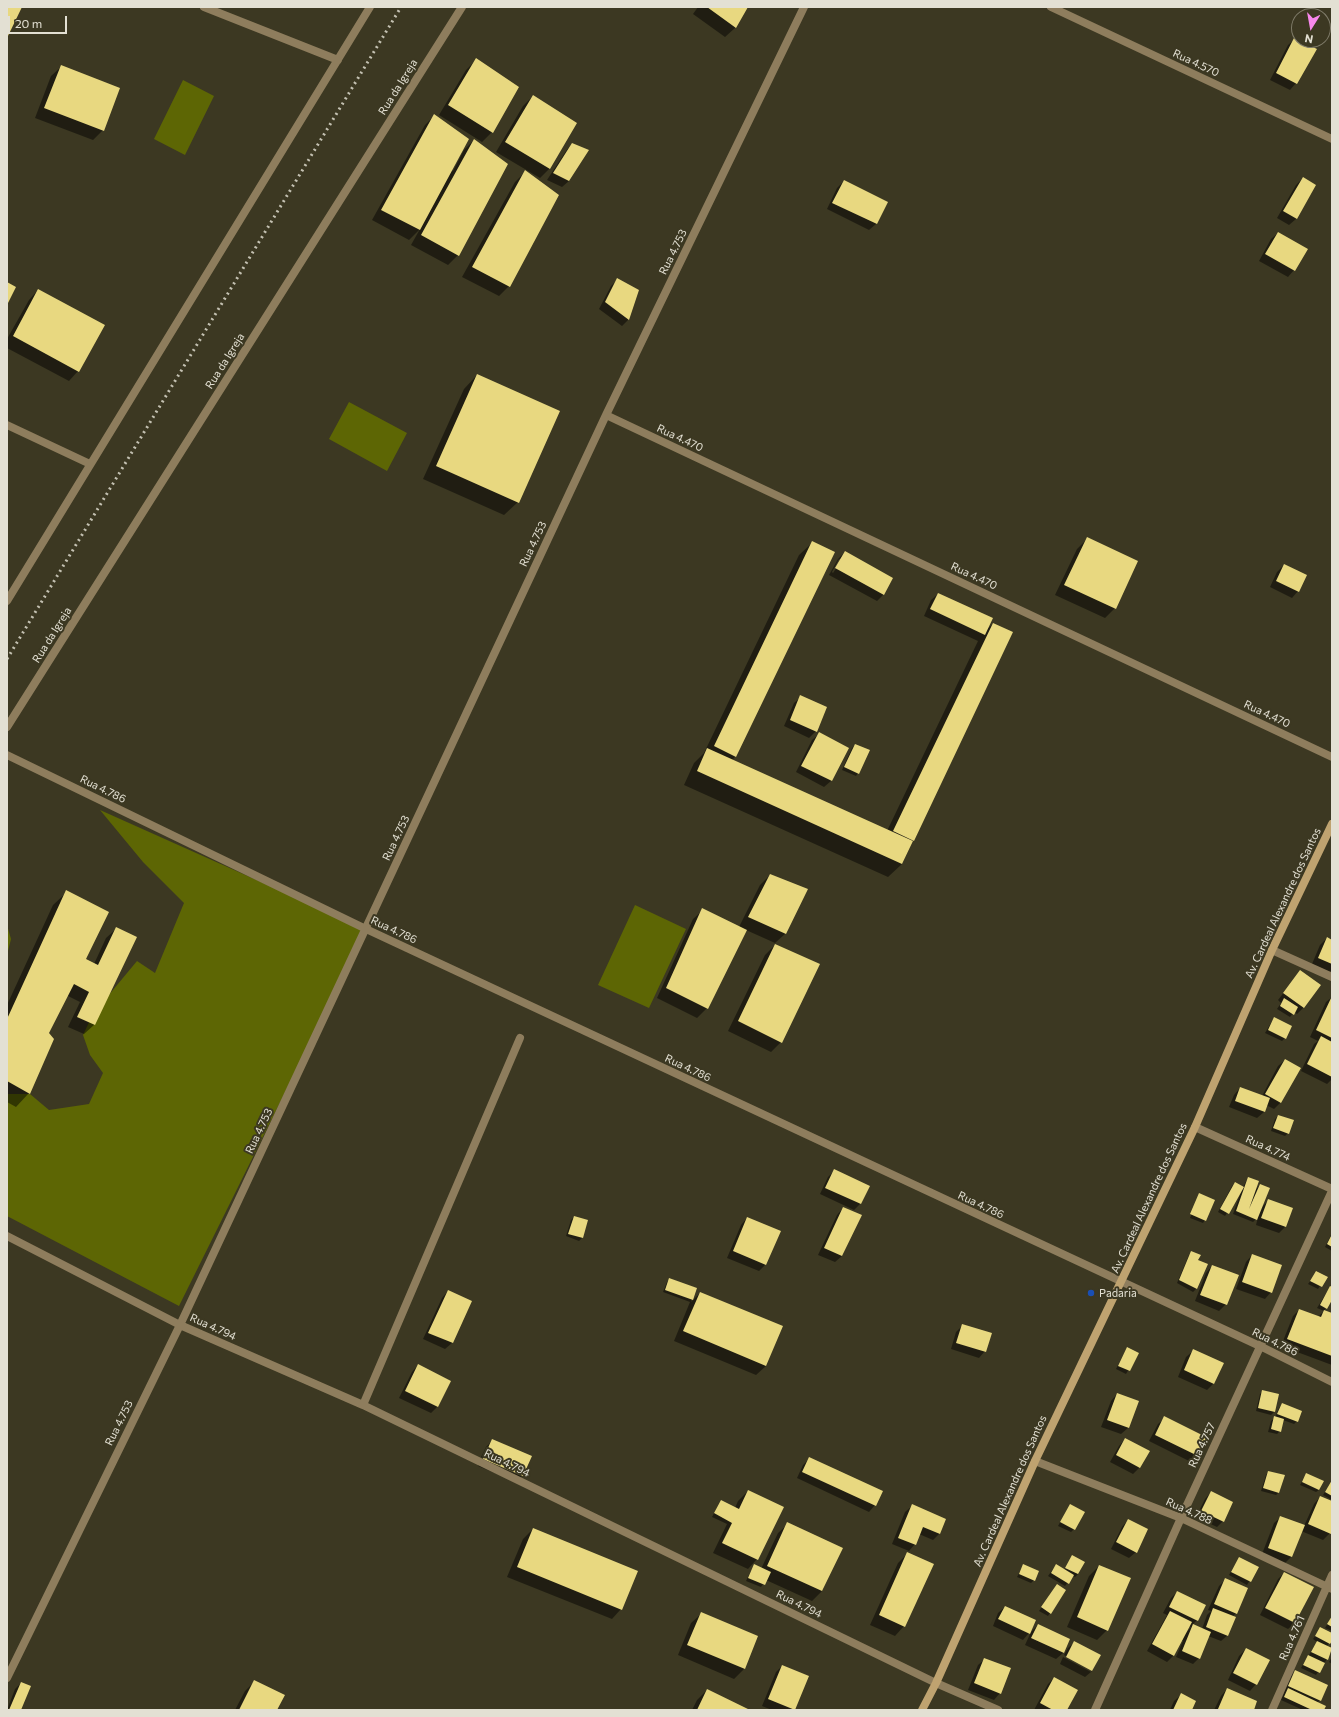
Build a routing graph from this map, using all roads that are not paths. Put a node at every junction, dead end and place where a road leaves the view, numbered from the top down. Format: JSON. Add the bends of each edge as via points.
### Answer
{"nodes":[{"id":1,"x":204,"y":7,"type":"edge"},
{"id":2,"x":370,"y":7,"type":"edge"},
{"id":3,"x":462,"y":7,"type":"edge"},
{"id":4,"x":804,"y":7,"type":"edge"},
{"id":5,"x":1051,"y":7,"type":"edge"},
{"id":6,"x":338,"y":60,"type":"junction"},
{"id":7,"x":1332,"y":139,"type":"edge"},
{"id":8,"x":606,"y":414,"type":"junction"},
{"id":9,"x":7,"y":424,"type":"edge"},
{"id":10,"x":90,"y":464,"type":"junction"},
{"id":11,"x":7,"y":601,"type":"edge"},
{"id":12,"x":7,"y":727,"type":"edge"},
{"id":13,"x":7,"y":755,"type":"edge"},
{"id":14,"x":1332,"y":756,"type":"edge"},
{"id":15,"x":1332,"y":824,"type":"edge"},
{"id":16,"x":366,"y":929,"type":"junction"},
{"id":17,"x":1272,"y":950,"type":"junction"},
{"id":18,"x":1332,"y":977,"type":"edge"},
{"id":19,"x":520,"y":1038,"type":"dead end"},
{"id":20,"x":1195,"y":1128,"type":"junction"},
{"id":21,"x":1332,"y":1190,"type":"edge"},
{"id":22,"x":7,"y":1236,"type":"edge"},
{"id":23,"x":1121,"y":1283,"type":"junction"},
{"id":24,"x":180,"y":1325,"type":"junction"},
{"id":25,"x":1260,"y":1346,"type":"junction"},
{"id":26,"x":1332,"y":1382,"type":"edge"},
{"id":27,"x":363,"y":1405,"type":"junction"},
{"id":28,"x":1035,"y":1461,"type":"junction"},
{"id":29,"x":1181,"y":1518,"type":"junction"},
{"id":30,"x":1332,"y":1575,"type":"edge"},
{"id":31,"x":1329,"y":1588,"type":"edge"},
{"id":32,"x":7,"y":1678,"type":"edge"},
{"id":33,"x":936,"y":1683,"type":"junction"},
{"id":34,"x":922,"y":1710,"type":"edge"},
{"id":35,"x":998,"y":1710,"type":"edge"},
{"id":36,"x":1095,"y":1710,"type":"edge"},
{"id":37,"x":1272,"y":1710,"type":"edge"}],
"edges":[{"from":1,"to":6,"type":"street"},
{"from":2,"to":6,"type":"street"},
{"from":3,"to":12,"type":"street","name":"Rua da Igreja"},
{"from":4,"to":8,"type":"street","name":"Rua 4.753"},
{"from":5,"to":7,"type":"street","name":"Rua 4.570"},
{"from":6,"to":10,"type":"street"},
{"from":8,"to":14,"type":"street","name":"Rua 4.470"},
{"from":8,"to":16,"type":"street","name":"Rua 4.753"},
{"from":9,"to":10,"type":"street"},
{"from":10,"to":11,"type":"street"},
{"from":13,"to":16,"type":"street","name":"Rua 4.786"},
{"from":15,"to":17,"type":"main road","name":"Av. Cardeal Alexandre dos Santos"},
{"from":16,"to":23,"type":"street","name":"Rua 4.786"},
{"from":16,"to":24,"type":"street","name":"Rua 4.753"},
{"from":17,"to":18,"type":"street"},
{"from":17,"to":20,"type":"main road","name":"Av. Cardeal Alexandre dos Santos"},
{"from":19,"to":27,"type":"street"},
{"from":20,"to":21,"type":"street","name":"Rua 4.774"},
{"from":20,"to":23,"type":"main road","name":"Av. Cardeal Alexandre dos Santos"},
{"from":21,"to":25,"type":"street","name":"Rua 4.757"},
{"from":22,"to":24,"type":"street","name":"Rua 4.794"},
{"from":23,"to":25,"type":"street","name":"Rua 4.786"},
{"from":23,"to":28,"type":"main road","name":"Av. Cardeal Alexandre dos Santos"},
{"from":24,"to":27,"type":"street","name":"Rua 4.794"},
{"from":24,"to":32,"type":"street","name":"Rua 4.753"},
{"from":25,"to":26,"type":"street","name":"Rua 4.786"},
{"from":25,"to":29,"type":"street","name":"Rua 4.757"},
{"from":27,"to":33,"type":"street","name":"Rua 4.794"},
{"from":28,"to":29,"type":"street","name":"Rua 4.788"},
{"from":28,"to":33,"type":"main road","name":"Av. Cardeal Alexandre dos Santos"},
{"from":29,"to":31,"type":"street","name":"Rua 4.788"},
{"from":29,"to":36,"type":"street","name":"Rua 4.757"},
{"from":30,"to":31,"type":"street","name":"Rua 4.761"},
{"from":31,"to":37,"type":"street","name":"Rua 4.761"},
{"from":33,"to":34,"type":"main road","name":"Av. Cardeal Alexandre dos Santos"},
{"from":33,"to":35,"type":"street","name":"Rua 4.794"}]}
